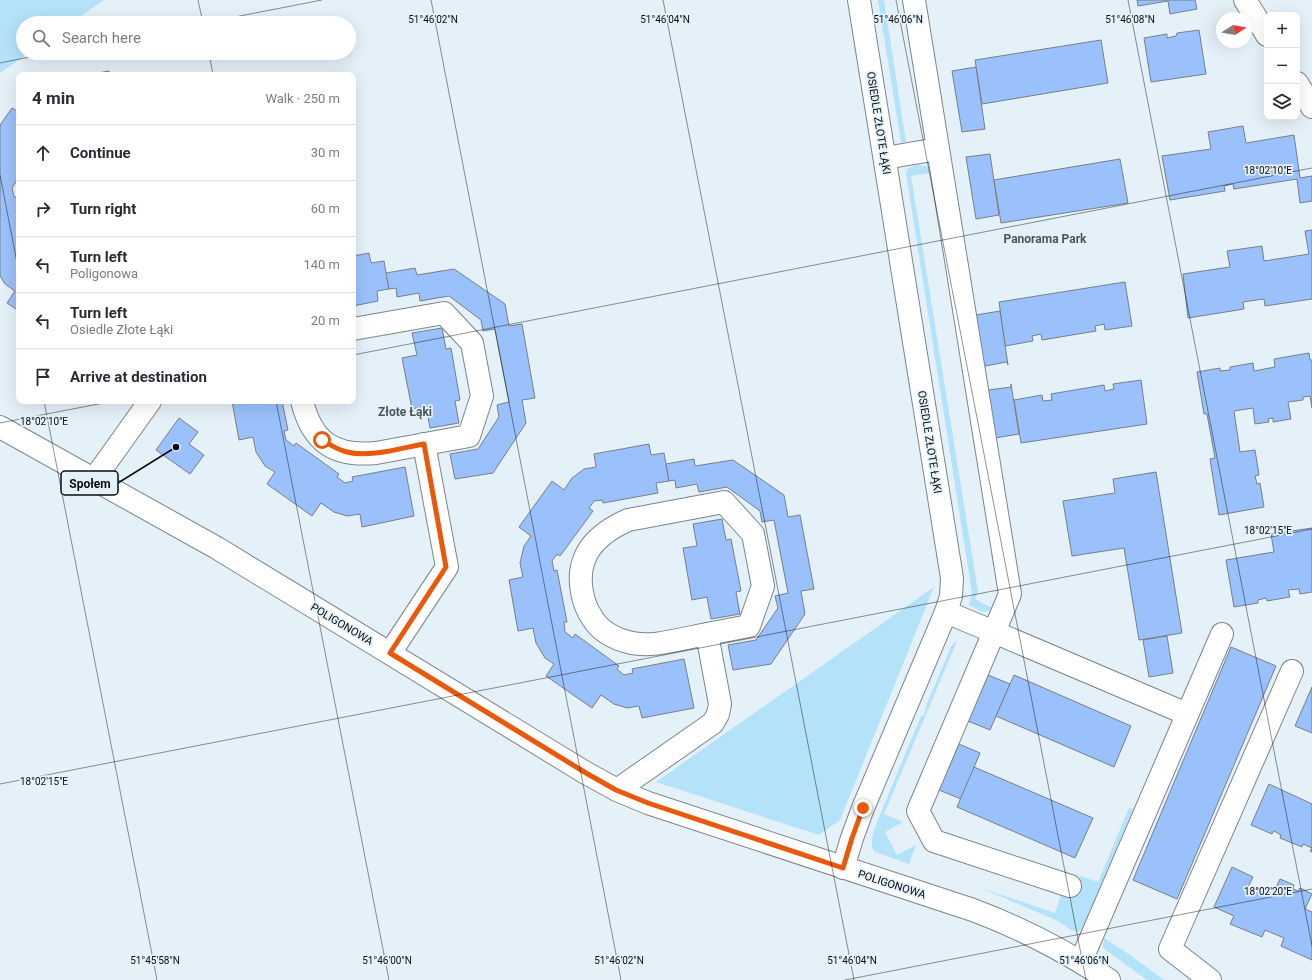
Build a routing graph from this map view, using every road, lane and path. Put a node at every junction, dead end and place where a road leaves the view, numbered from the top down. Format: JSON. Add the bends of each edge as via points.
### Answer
{"nodes":[{"id":1,"x":859,"y":0,"type":"edge"},
{"id":2,"x":914,"y":0,"type":"edge"},
{"id":3,"x":1245,"y":0,"type":"edge"},
{"id":4,"x":1264,"y":30,"type":"edge"},
{"id":5,"x":1298,"y":84,"type":"edge"},
{"id":6,"x":1312,"y":107,"type":"edge"},
{"id":7,"x":938,"y":149,"type":"junction"},
{"id":8,"x":885,"y":158,"type":"junction"},
{"id":9,"x":356,"y":328,"type":"edge"},
{"id":10,"x":148,"y":404,"type":"edge"},
{"id":11,"x":303,"y":404,"type":"edge"},
{"id":12,"x":0,"y":426,"type":"edge"},
{"id":13,"x":424,"y":444,"type":"junction"},
{"id":14,"x":94,"y":478,"type":"junction"},
{"id":15,"x":946,"y":612,"type":"junction"},
{"id":16,"x":994,"y":632,"type":"junction"},
{"id":17,"x":707,"y":634,"type":"junction"},
{"id":18,"x":1222,"y":634,"type":"dead end"},
{"id":19,"x":390,"y":653,"type":"junction"},
{"id":20,"x":1292,"y":671,"type":"dead end"},
{"id":21,"x":1187,"y":714,"type":"junction"},
{"id":22,"x":616,"y":790,"type":"junction"},
{"id":23,"x":843,"y":868,"type":"junction"},
{"id":24,"x":1070,"y":886,"type":"dead end"},
{"id":25,"x":1081,"y":961,"type":"junction"},
{"id":26,"x":1199,"y":977,"type":"edge"},
{"id":27,"x":1110,"y":980,"type":"edge"}],
"edges":[{"from":1,"to":8,"type":"street","name":"OSIEDLE ZŁOTE ŁĄKI"},
{"from":2,"to":7,"type":"street"},
{"from":3,"to":4,"type":"street"},
{"from":5,"to":6,"type":"street"},
{"from":7,"to":8,"type":"street"},
{"from":7,"to":16,"type":"street","via":[[1010,594]]},
{"from":8,"to":15,"type":"street","name":"OSIEDLE ZŁOTE ŁĄKI","via":[[952,578],[951,596]]},
{"from":9,"to":13,"type":"street","via":[[444,313],[472,343],[482,396],[469,436]]},
{"from":10,"to":14,"type":"street"},
{"from":11,"to":13,"type":"street","via":[[313,430],[322,440],[348,453],[376,453]]},
{"from":12,"to":14,"type":"street","name":"POLIGONOWA"},
{"from":13,"to":19,"type":"street","via":[[446,567]]},
{"from":14,"to":19,"type":"street","name":"POLIGONOWA","via":[[217,548]]},
{"from":15,"to":16,"type":"street"},
{"from":15,"to":23,"type":"street","name":"OSIEDLE ZŁOTE ŁĄKI","via":[[863,808]]},
{"from":16,"to":21,"type":"street"},
{"from":16,"to":24,"type":"street","via":[[918,811],[934,841]]},
{"from":17,"to":17,"type":"street","via":[[749,626],[763,586],[753,534],[724,502],[628,520],[602,534],[584,560],[581,574],[586,605],[593,619],[603,630],[614,637],[642,644]]},
{"from":17,"to":22,"type":"street","via":[[720,704],[713,723]]},
{"from":18,"to":21,"type":"street"},
{"from":19,"to":22,"type":"street","name":"POLIGONOWA"},
{"from":20,"to":26,"type":"street","via":[[1170,949]]},
{"from":21,"to":25,"type":"street"},
{"from":22,"to":23,"type":"street","name":"POLIGONOWA","via":[[697,820]]},
{"from":23,"to":25,"type":"street","name":"POLIGONOWA","via":[[999,919]]},
{"from":25,"to":27,"type":"street","name":"POLIGONOWA"}]}
